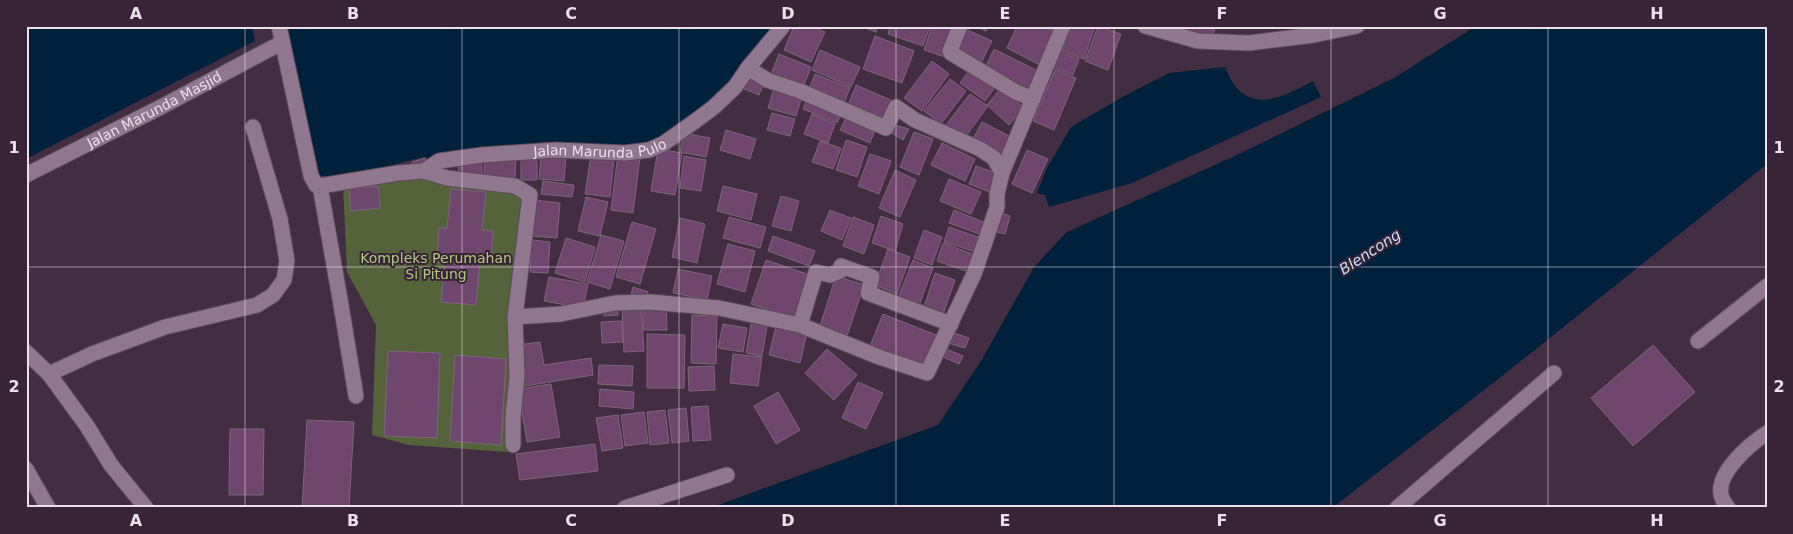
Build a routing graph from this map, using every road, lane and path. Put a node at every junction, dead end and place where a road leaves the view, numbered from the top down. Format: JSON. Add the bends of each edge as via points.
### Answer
{"nodes":[{"id":1,"x":279,"y":26,"type":"edge"},
{"id":2,"x":783,"y":26,"type":"edge"},
{"id":3,"x":960,"y":26,"type":"edge"},
{"id":4,"x":1062,"y":26,"type":"edge"},
{"id":5,"x":1145,"y":26,"type":"edge"},
{"id":6,"x":1358,"y":26,"type":"edge"},
{"id":7,"x":281,"y":43,"type":"junction"},
{"id":8,"x":748,"y":68,"type":"junction"},
{"id":9,"x":1033,"y":99,"type":"junction"},
{"id":10,"x":253,"y":127,"type":"dead end"},
{"id":11,"x":424,"y":171,"type":"junction"},
{"id":12,"x":1002,"y":173,"type":"junction"},
{"id":13,"x":26,"y":175,"type":"edge"},
{"id":14,"x":320,"y":186,"type":"junction"},
{"id":15,"x":1767,"y":286,"type":"edge"},
{"id":16,"x":515,"y":317,"type":"junction"},
{"id":17,"x":950,"y":324,"type":"junction"},
{"id":18,"x":800,"y":325,"type":"junction"},
{"id":19,"x":1698,"y":342,"type":"dead end"},
{"id":20,"x":26,"y":352,"type":"edge"},
{"id":21,"x":1554,"y":373,"type":"dead end"},
{"id":22,"x":49,"y":374,"type":"junction"},
{"id":23,"x":356,"y":396,"type":"dead end"},
{"id":24,"x":1767,"y":433,"type":"edge"},
{"id":25,"x":513,"y":446,"type":"dead end"},
{"id":26,"x":26,"y":469,"type":"edge"},
{"id":27,"x":727,"y":475,"type":"dead end"},
{"id":28,"x":48,"y":508,"type":"edge"},
{"id":29,"x":146,"y":508,"type":"edge"},
{"id":30,"x":625,"y":508,"type":"edge"},
{"id":31,"x":1397,"y":508,"type":"edge"},
{"id":32,"x":1728,"y":508,"type":"edge"}],
"edges":[{"from":1,"to":7,"type":"street"},
{"from":2,"to":8,"type":"street","name":"Jalan Marunda Pulo"},
{"from":3,"to":9,"type":"street","via":[[951,53]]},
{"from":4,"to":9,"type":"street"},
{"from":5,"to":6,"type":"street","via":[[1198,41],[1249,43]]},
{"from":7,"to":13,"type":"street","name":"Jalan Marunda Masjid"},
{"from":7,"to":14,"type":"street","via":[[311,176],[313,182]]},
{"from":8,"to":11,"type":"street","name":"Jalan Marunda Pulo","via":[[735,87],[714,107],[649,150],[482,154],[439,161]]},
{"from":8,"to":12,"type":"street","via":[[766,80],[886,128],[896,107],[915,120],[980,149],[994,158]]},
{"from":9,"to":12,"type":"street"},
{"from":10,"to":22,"type":"street","via":[[280,219],[287,261],[284,280],[273,295],[257,305],[165,327]]},
{"from":11,"to":14,"type":"street","name":"Jalan Marunda Pulo"},
{"from":11,"to":16,"type":"street","name":"Jalan Marunda Pulo","via":[[447,178],[515,186],[530,195]]},
{"from":12,"to":17,"type":"street","via":[[997,207],[974,274]]},
{"from":14,"to":23,"type":"street"},
{"from":15,"to":19,"type":"street"},
{"from":16,"to":18,"type":"street","via":[[561,314],[615,303],[650,302],[719,308]]},
{"from":16,"to":25,"type":"street","name":"Jalan Marunda Pulo","via":[[517,376]]},
{"from":17,"to":18,"type":"street","via":[[927,373]]},
{"from":17,"to":18,"type":"street","via":[[868,292],[872,276],[841,266],[840,271],[830,275],[816,272]]},
{"from":20,"to":22,"type":"street"},
{"from":21,"to":31,"type":"street"},
{"from":22,"to":29,"type":"street","via":[[111,465]]},
{"from":24,"to":32,"type":"street","via":[[1730,465],[1721,482],[1721,496]]},
{"from":26,"to":28,"type":"street"},
{"from":27,"to":30,"type":"street"}]}
